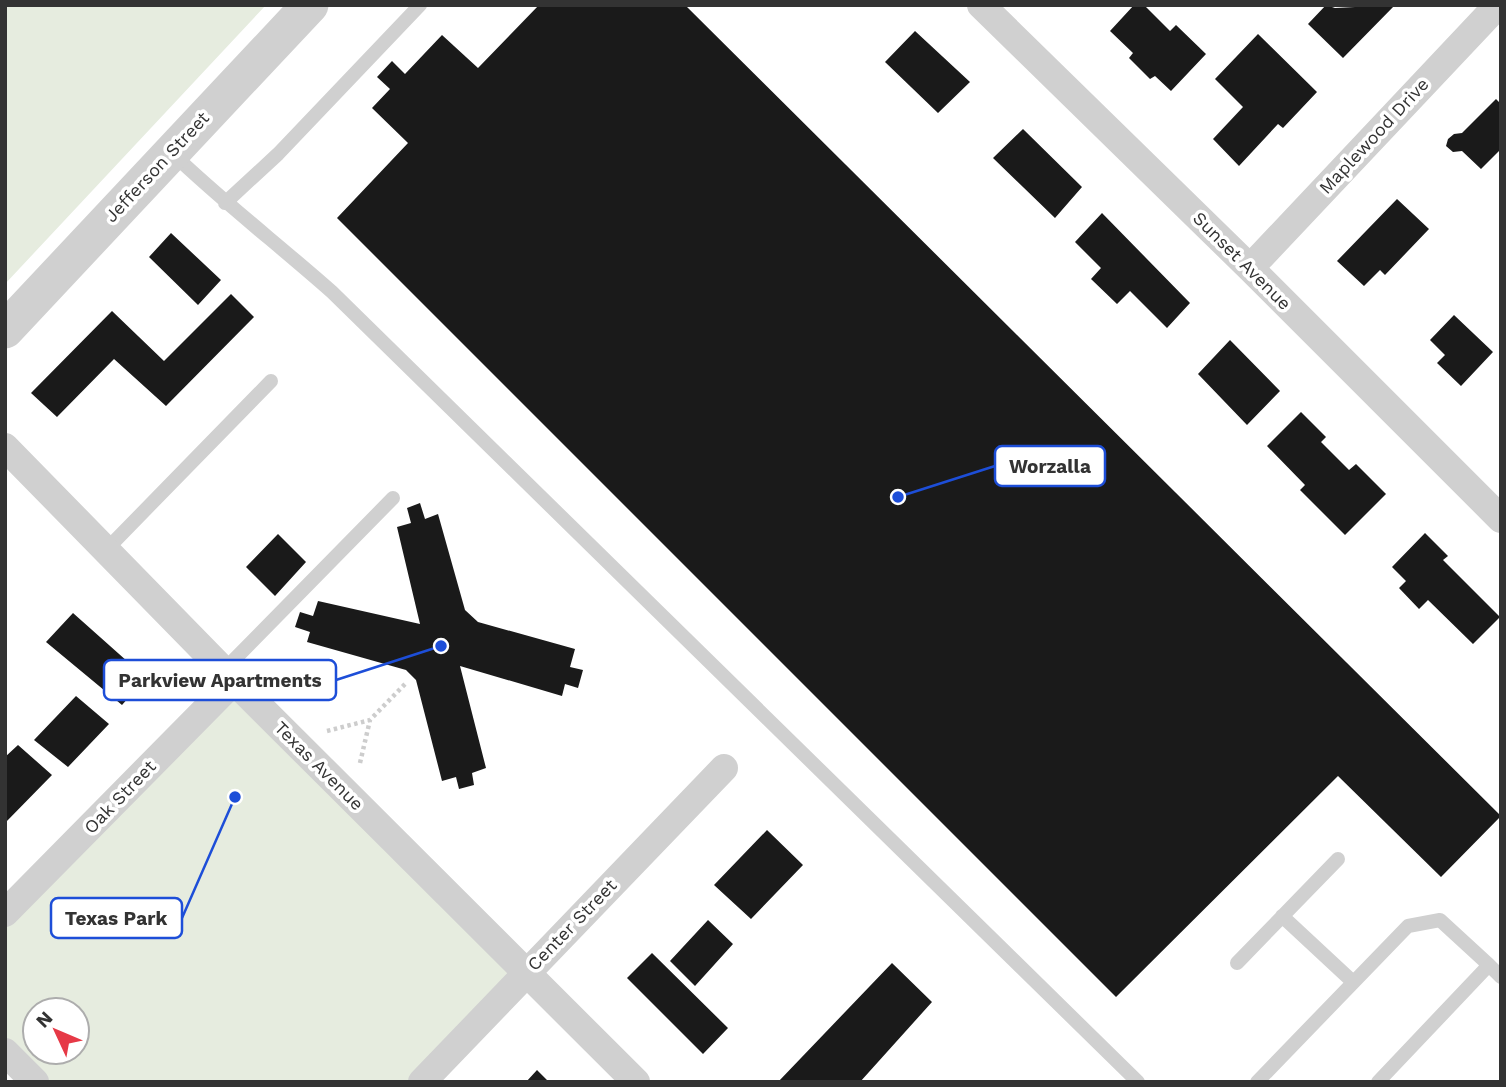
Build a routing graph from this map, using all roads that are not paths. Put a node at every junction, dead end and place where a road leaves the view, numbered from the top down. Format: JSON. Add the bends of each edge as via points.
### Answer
{"nodes":[{"id":1,"x":310,"y":5,"type":"edge"},
{"id":2,"x":420,"y":5,"type":"edge"},
{"id":3,"x":981,"y":5,"type":"edge"},
{"id":4,"x":1498,"y":5,"type":"edge"},
{"id":5,"x":171,"y":152,"type":"junction"},
{"id":6,"x":225,"y":203,"type":"junction"},
{"id":7,"x":1250,"y":268,"type":"junction"},
{"id":8,"x":5,"y":330,"type":"edge"},
{"id":9,"x":271,"y":381,"type":"dead end"},
{"id":10,"x":5,"y":447,"type":"edge"},
{"id":11,"x":393,"y":498,"type":"dead end"},
{"id":12,"x":1501,"y":519,"type":"edge"},
{"id":13,"x":106,"y":550,"type":"junction"},
{"id":14,"x":229,"y":675,"type":"junction"},
{"id":15,"x":724,"y":768,"type":"dead end"},
{"id":16,"x":1338,"y":859,"type":"dead end"},
{"id":17,"x":5,"y":914,"type":"edge"},
{"id":18,"x":1282,"y":916,"type":"junction"},
{"id":19,"x":1237,"y":963,"type":"dead end"},
{"id":20,"x":1489,"y":965,"type":"junction"},
{"id":21,"x":527,"y":972,"type":"junction"},
{"id":22,"x":1501,"y":977,"type":"edge"},
{"id":23,"x":1353,"y":982,"type":"junction"},
{"id":24,"x":5,"y":1052,"type":"edge"},
{"id":25,"x":35,"y":1082,"type":"edge"},
{"id":26,"x":422,"y":1082,"type":"edge"},
{"id":27,"x":636,"y":1082,"type":"edge"},
{"id":28,"x":1138,"y":1082,"type":"edge"},
{"id":29,"x":1257,"y":1082,"type":"edge"},
{"id":30,"x":1378,"y":1082,"type":"edge"}],
"edges":[{"from":1,"to":5,"type":"street","name":"Jefferson Street"},
{"from":2,"to":6,"type":"lane"},
{"from":3,"to":7,"type":"street","name":"Sunset Avenue"},
{"from":4,"to":7,"type":"street","name":"Maplewood Drive"},
{"from":5,"to":6,"type":"lane"},
{"from":5,"to":8,"type":"street","name":"Jefferson Street"},
{"from":6,"to":28,"type":"lane","via":[[332,292]]},
{"from":7,"to":12,"type":"street","name":"Sunset Avenue"},
{"from":9,"to":13,"type":"lane"},
{"from":10,"to":13,"type":"street","name":"Texas Avenue"},
{"from":11,"to":14,"type":"lane"},
{"from":13,"to":14,"type":"street","name":"Texas Avenue"},
{"from":14,"to":17,"type":"street","name":"Oak Street"},
{"from":14,"to":21,"type":"street","name":"Texas Avenue"},
{"from":15,"to":21,"type":"street","name":"Center Street"},
{"from":16,"to":18,"type":"lane"},
{"from":18,"to":19,"type":"lane"},
{"from":18,"to":23,"type":"lane"},
{"from":20,"to":22,"type":"lane"},
{"from":20,"to":23,"type":"lane","via":[[1440,920],[1422,921],[1408,926]]},
{"from":20,"to":30,"type":"lane"},
{"from":21,"to":26,"type":"street","name":"Center Street"},
{"from":21,"to":27,"type":"street","name":"Texas Avenue"},
{"from":23,"to":29,"type":"lane"},
{"from":24,"to":25,"type":"street"}]}
